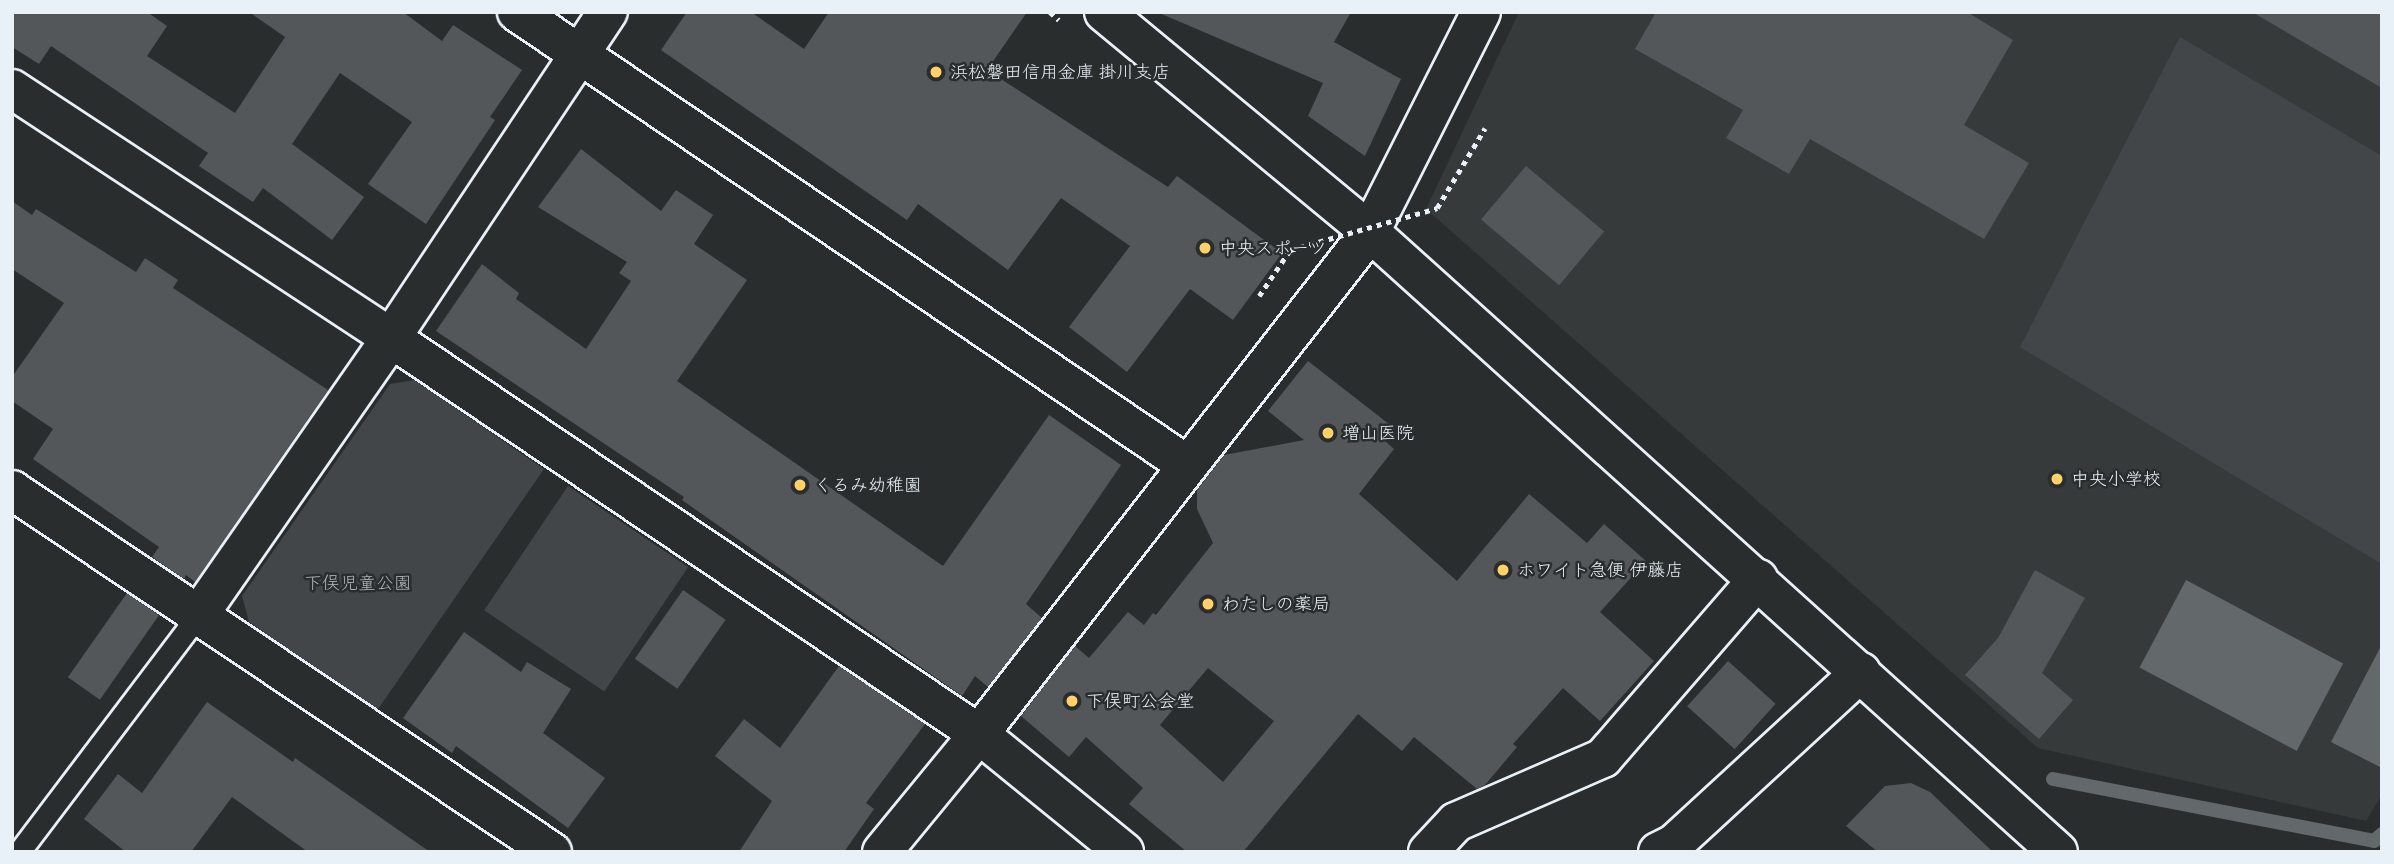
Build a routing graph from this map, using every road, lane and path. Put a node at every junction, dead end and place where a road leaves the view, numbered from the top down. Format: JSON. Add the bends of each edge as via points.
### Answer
{"nodes":[{"id":1,"x":517,"y":12,"type":"edge"},
{"id":2,"x":608,"y":12,"type":"edge"},
{"id":3,"x":1104,"y":12,"type":"edge"},
{"id":4,"x":1481,"y":12,"type":"edge"},
{"id":5,"x":581,"y":53,"type":"junction"},
{"id":6,"x":12,"y":89,"type":"edge"},
{"id":7,"x":1485,"y":128,"type":"dead end"},
{"id":8,"x":1370,"y":232,"type":"junction"},
{"id":9,"x":1256,"y":301,"type":"dead end"},
{"id":10,"x":391,"y":338,"type":"junction"},
{"id":11,"x":1186,"y":465,"type":"junction"},
{"id":12,"x":12,"y":490,"type":"edge"},
{"id":13,"x":1758,"y":579,"type":"junction"},
{"id":14,"x":200,"y":613,"type":"junction"},
{"id":15,"x":1861,"y":672,"type":"junction"},
{"id":16,"x":979,"y":734,"type":"junction"},
{"id":17,"x":19,"y":852,"type":"edge"},
{"id":18,"x":552,"y":852,"type":"edge"},
{"id":19,"x":883,"y":852,"type":"edge"},
{"id":20,"x":1124,"y":852,"type":"edge"},
{"id":21,"x":1428,"y":852,"type":"edge"},
{"id":22,"x":1658,"y":852,"type":"edge"},
{"id":23,"x":2058,"y":852,"type":"edge"}],
"edges":[{"from":1,"to":5,"type":"street"},
{"from":2,"to":5,"type":"street"},
{"from":3,"to":8,"type":"street"},
{"from":4,"to":8,"type":"street"},
{"from":5,"to":10,"type":"street"},
{"from":5,"to":11,"type":"street"},
{"from":6,"to":10,"type":"street"},
{"from":7,"to":9,"type":"path","bridge":true,"via":[[1437,208],[1290,250]]},
{"from":8,"to":11,"type":"street"},
{"from":8,"to":13,"type":"street"},
{"from":10,"to":14,"type":"street"},
{"from":10,"to":16,"type":"street"},
{"from":11,"to":16,"type":"street"},
{"from":12,"to":14,"type":"street"},
{"from":13,"to":15,"type":"street"},
{"from":13,"to":21,"type":"street","via":[[1604,758],[1456,822]]},
{"from":14,"to":17,"type":"lane"},
{"from":14,"to":18,"type":"street"},
{"from":15,"to":22,"type":"street","via":[[1674,844]]},
{"from":15,"to":23,"type":"street"},
{"from":16,"to":19,"type":"street"},
{"from":16,"to":20,"type":"street"}]}
